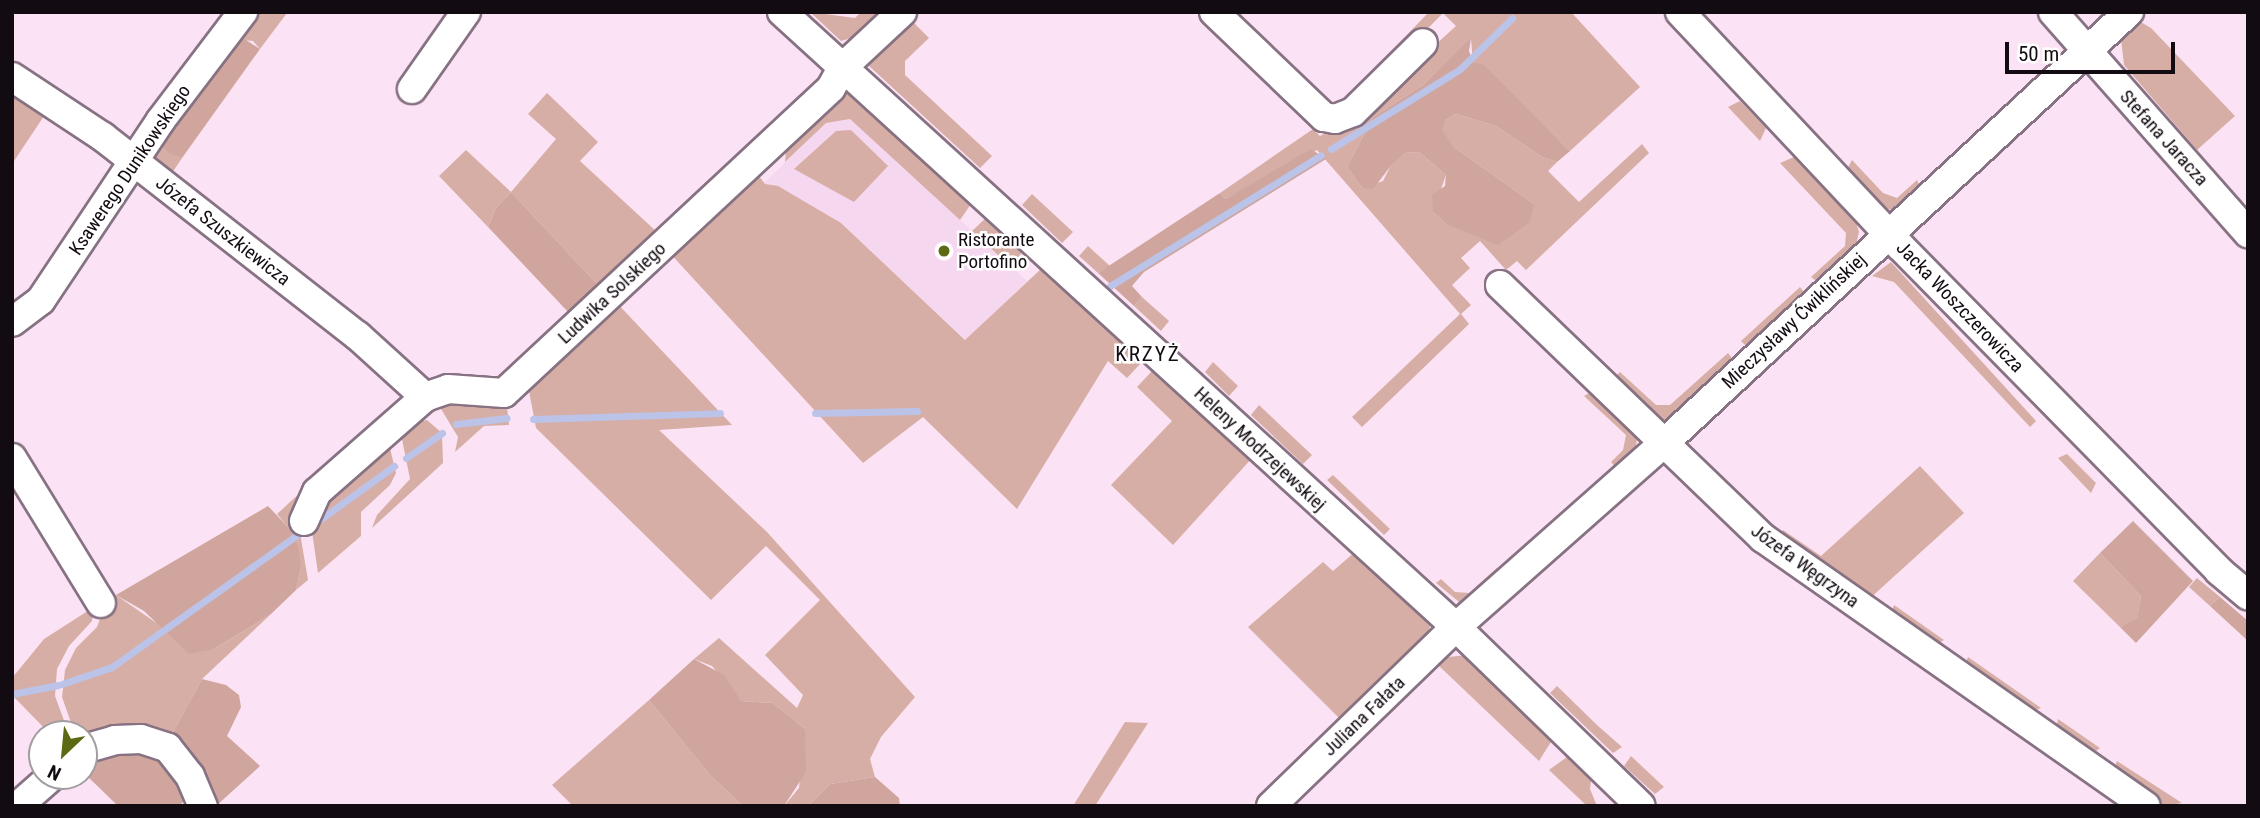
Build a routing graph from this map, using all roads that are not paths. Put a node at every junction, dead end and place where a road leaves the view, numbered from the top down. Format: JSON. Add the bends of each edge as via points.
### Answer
{"nodes":[{"id":1,"x":243,"y":12,"type":"edge"},
{"id":2,"x":466,"y":12,"type":"edge"},
{"id":3,"x":782,"y":12,"type":"edge"},
{"id":4,"x":902,"y":12,"type":"edge"},
{"id":5,"x":1214,"y":12,"type":"edge"},
{"id":6,"x":1680,"y":12,"type":"edge"},
{"id":7,"x":2053,"y":12,"type":"edge"},
{"id":8,"x":2129,"y":12,"type":"edge"},
{"id":9,"x":1423,"y":43,"type":"dead end"},
{"id":10,"x":2087,"y":51,"type":"junction"},
{"id":11,"x":842,"y":68,"type":"junction"},
{"id":12,"x":12,"y":77,"type":"edge"},
{"id":13,"x":412,"y":89,"type":"dead end"},
{"id":14,"x":133,"y":161,"type":"junction"},
{"id":15,"x":1888,"y":233,"type":"junction"},
{"id":16,"x":2248,"y":233,"type":"edge"},
{"id":17,"x":1500,"y":285,"type":"dead end"},
{"id":18,"x":12,"y":322,"type":"edge"},
{"id":19,"x":425,"y":397,"type":"junction"},
{"id":20,"x":1662,"y":445,"type":"junction"},
{"id":21,"x":12,"y":458,"type":"edge"},
{"id":22,"x":304,"y":521,"type":"dead end"},
{"id":23,"x":2248,"y":595,"type":"edge"},
{"id":24,"x":101,"y":603,"type":"dead end"},
{"id":25,"x":1456,"y":627,"type":"junction"},
{"id":26,"x":98,"y":747,"type":"edge"},
{"id":27,"x":36,"y":790,"type":"edge"},
{"id":28,"x":18,"y":806,"type":"edge"},
{"id":29,"x":203,"y":806,"type":"edge"},
{"id":30,"x":1272,"y":806,"type":"edge"},
{"id":31,"x":1641,"y":806,"type":"edge"},
{"id":32,"x":2146,"y":806,"type":"edge"}],
"edges":[{"from":1,"to":14,"type":"street","name":"Ksawerego Dunikowskiego"},
{"from":2,"to":13,"type":"street"},
{"from":3,"to":11,"type":"street","name":"Heleny Modrzejewskiej"},
{"from":4,"to":11,"type":"street","name":"Ludwika Solskiego"},
{"from":5,"to":9,"type":"street","via":[[1324,117],[1335,119],[1353,112]]},
{"from":6,"to":15,"type":"street","name":"Jacka Woszczerowicza"},
{"from":7,"to":10,"type":"street","name":"Stefana Jaracza"},
{"from":8,"to":10,"type":"street","name":"Mieczysławy Ćwiklińskiej"},
{"from":10,"to":15,"type":"street","name":"Mieczysławy Ćwiklińskiej"},
{"from":10,"to":16,"type":"street","name":"Stefana Jaracza"},
{"from":11,"to":19,"type":"street","name":"Ludwika Solskiego","via":[[831,88],[504,393],[447,389]]},
{"from":11,"to":25,"type":"street","name":"Heleny Modrzejewskiej"},
{"from":12,"to":14,"type":"street","name":"Józefa Szuszkiewicza"},
{"from":14,"to":18,"type":"street","name":"Ksawerego Dunikowskiego","via":[[41,300]]},
{"from":14,"to":19,"type":"street","name":"Józefa Szuszkiewicza","via":[[358,337]]},
{"from":15,"to":20,"type":"street","name":"Mieczysławy Ćwiklińskiej"},
{"from":15,"to":23,"type":"street","name":"Jacka Woszczerowicza","via":[[2219,571]]},
{"from":17,"to":20,"type":"street","name":"Józefa Węgrzyna"},
{"from":19,"to":22,"type":"street","name":"Ludwika Solskiego","via":[[317,492]]},
{"from":20,"to":25,"type":"street","name":"Mieczysławy Ćwiklińskiej"},
{"from":20,"to":32,"type":"street","name":"Józefa Węgrzyna","via":[[1763,538]]},
{"from":21,"to":24,"type":"street"},
{"from":25,"to":30,"type":"street","name":"Juliana Fałata"},
{"from":25,"to":31,"type":"street","name":"Heleny Modrzejewskiej"},
{"from":26,"to":29,"type":"street","via":[[141,739],[168,748],[190,776]]},
{"from":27,"to":28,"type":"street"}]}
